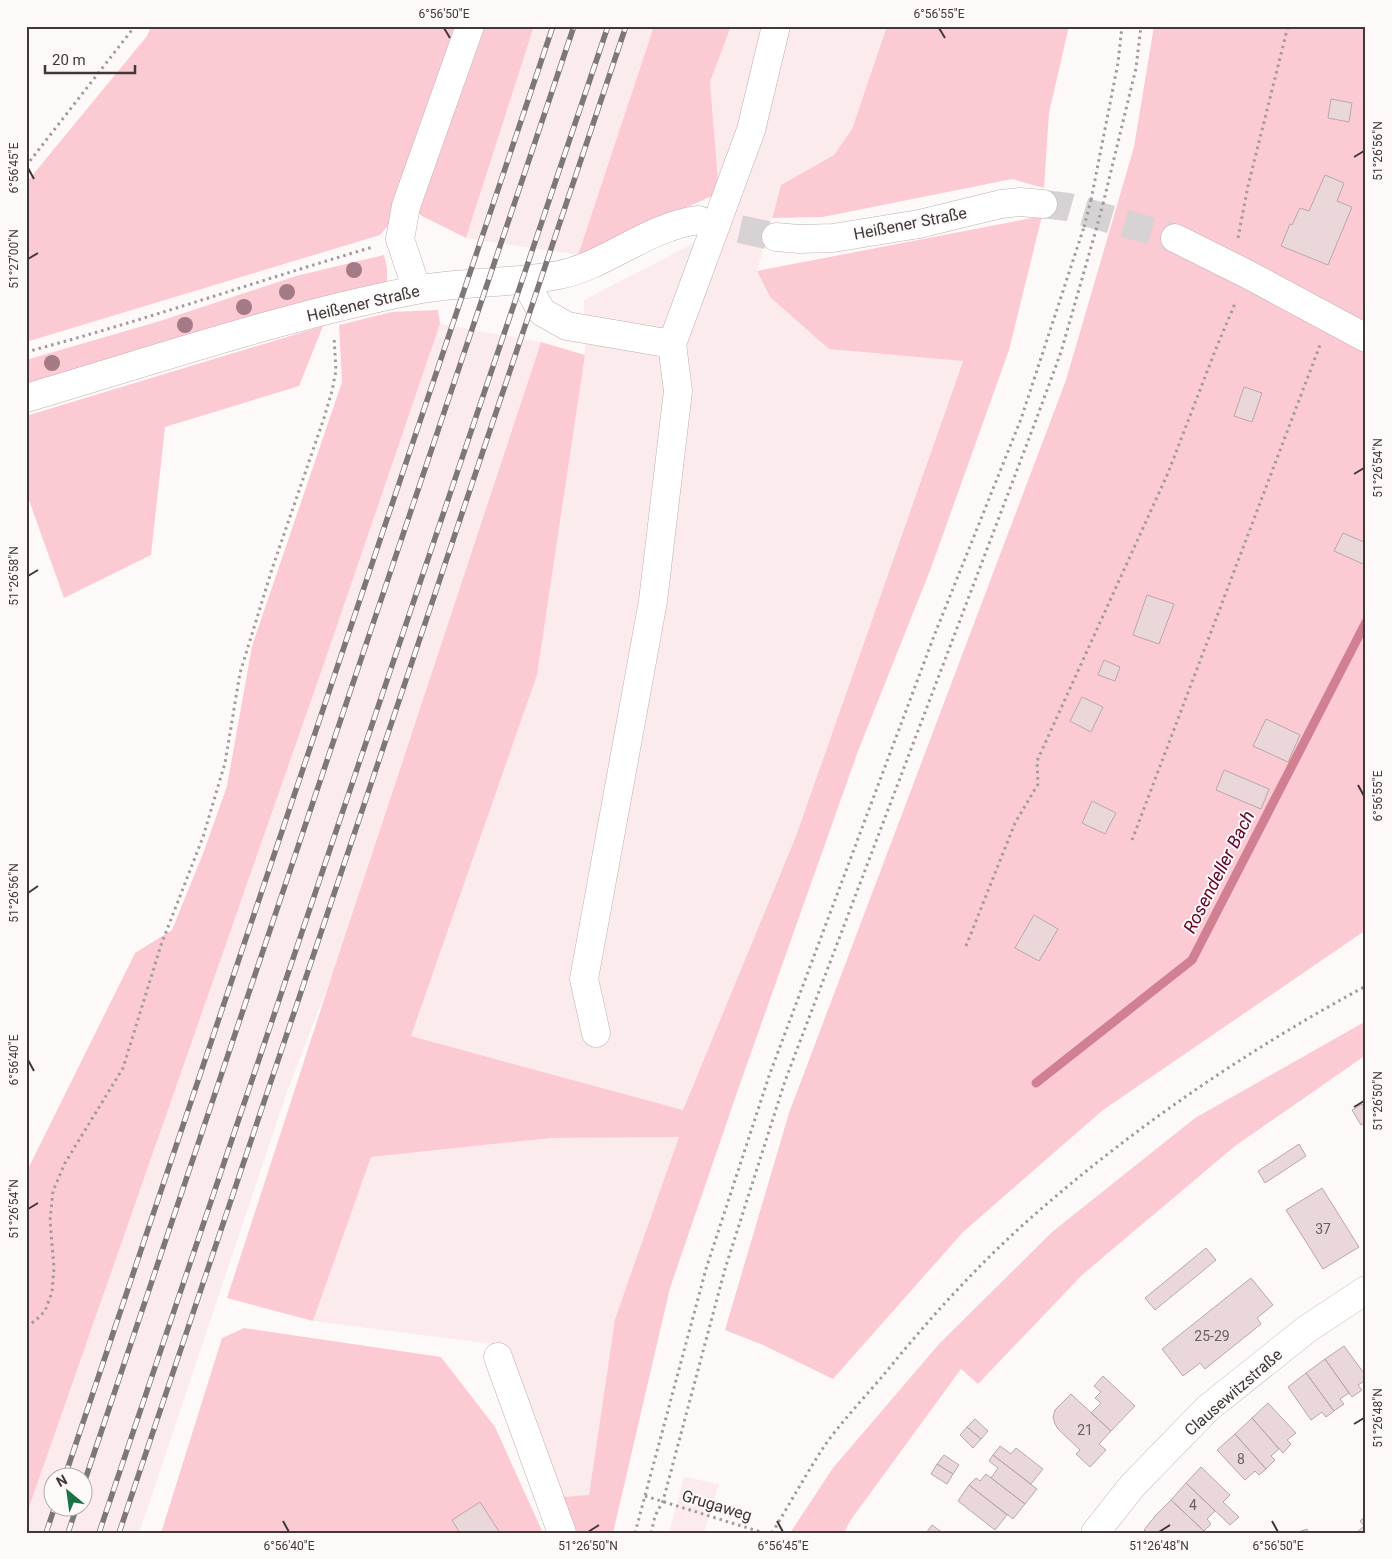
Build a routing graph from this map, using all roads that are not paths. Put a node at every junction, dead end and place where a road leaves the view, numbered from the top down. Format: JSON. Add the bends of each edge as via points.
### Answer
{"nodes":[{"id":1,"x":470,"y":26,"type":"edge"},
{"id":2,"x":776,"y":26,"type":"edge"},
{"id":3,"x":1043,"y":204,"type":"tunnel mouth"},
{"id":4,"x":699,"y":220,"type":"tunnel mouth"},
{"id":5,"x":776,"y":237,"type":"tunnel mouth"},
{"id":6,"x":1175,"y":238,"type":"tunnel mouth"},
{"id":7,"x":524,"y":280,"type":"junction"},
{"id":8,"x":417,"y":290,"type":"junction"},
{"id":9,"x":1366,"y":338,"type":"edge"},
{"id":10,"x":672,"y":344,"type":"junction"},
{"id":11,"x":26,"y":398,"type":"edge"},
{"id":12,"x":596,"y":1033,"type":"dead end"},
{"id":13,"x":1366,"y":1290,"type":"edge"},
{"id":14,"x":498,"y":1357,"type":"dead end"},
{"id":15,"x":562,"y":1533,"type":"edge"},
{"id":16,"x":1095,"y":1533,"type":"edge"}],
"edges":[{"from":1,"to":8,"type":"street","via":[[406,206],[400,239]]},
{"from":2,"to":10,"type":"street","via":[[751,130]]},
{"from":3,"to":5,"type":"street","name":"Heißener Straße","via":[[1000,204],[919,224],[833,238]]},
{"from":4,"to":7,"type":"street","name":"Heißener Straße","via":[[660,231],[576,270]]},
{"from":6,"to":9,"type":"street"},
{"from":7,"to":8,"type":"street","name":"Heißener Straße"},
{"from":7,"to":10,"type":"street","via":[[542,312],[567,326]]},
{"from":8,"to":11,"type":"street","name":"Heißener Straße","via":[[248,332]]},
{"from":10,"to":12,"type":"street","via":[[678,391],[653,601],[584,979]]},
{"from":13,"to":16,"type":"street","name":"Clausewitzstraße","via":[[1307,1329],[1208,1408],[1133,1485]]},
{"from":14,"to":15,"type":"street"}]}
